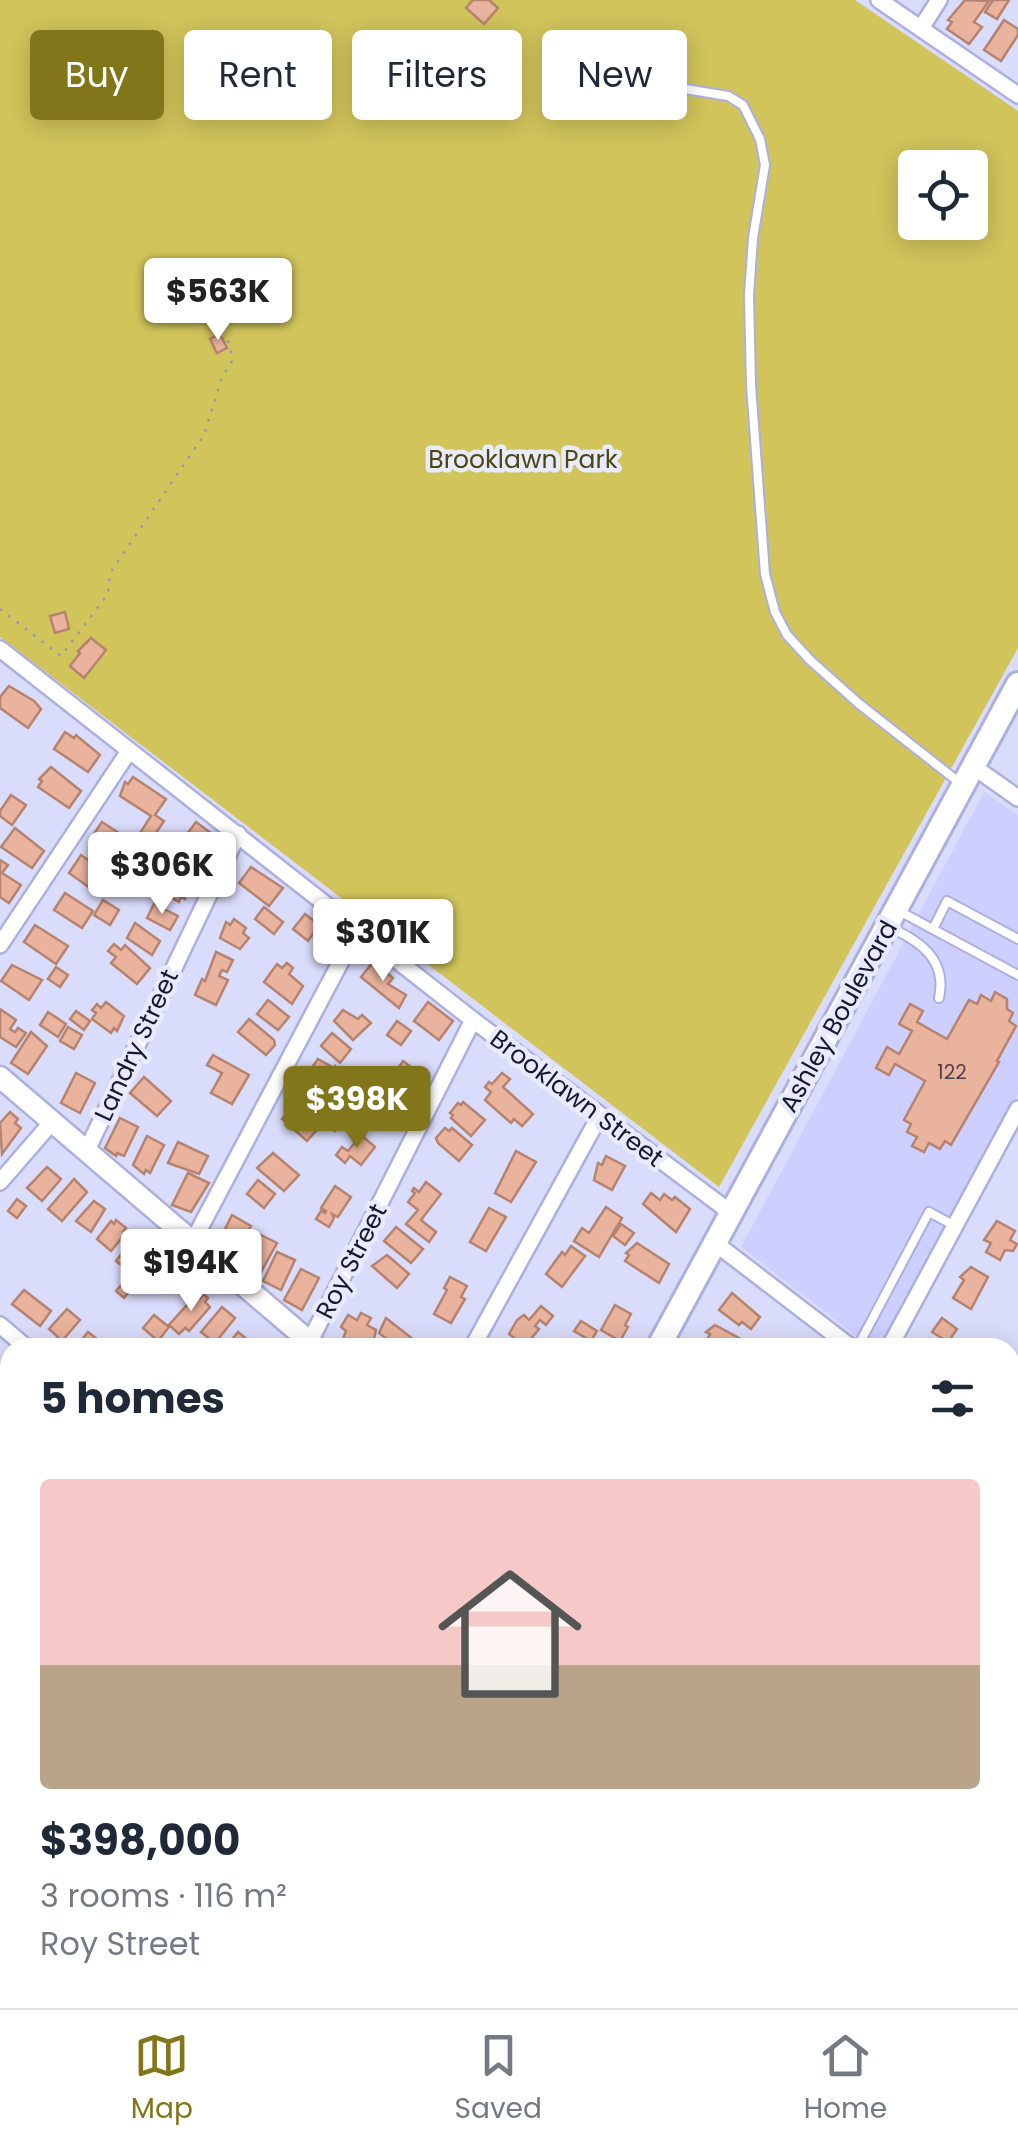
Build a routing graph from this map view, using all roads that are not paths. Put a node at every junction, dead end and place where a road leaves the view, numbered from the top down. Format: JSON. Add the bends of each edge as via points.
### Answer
{"nodes":[{"id":1,"x":879,"y":0,"type":"edge"},
{"id":2,"x":939,"y":0,"type":"edge"},
{"id":3,"x":921,"y":28,"type":"junction"},
{"id":4,"x":687,"y":89,"type":"edge"},
{"id":5,"x":1018,"y":95,"type":"edge"},
{"id":6,"x":2,"y":656,"type":"edge"},
{"id":7,"x":1018,"y":684,"type":"edge"},
{"id":8,"x":129,"y":751,"type":"junction"},
{"id":9,"x":969,"y":776,"type":"junction"},
{"id":10,"x":1018,"y":798,"type":"edge"},
{"id":11,"x":238,"y":834,"type":"junction"},
{"id":12,"x":892,"y":918,"type":"junction"},
{"id":13,"x":358,"y":929,"type":"junction"},
{"id":14,"x":933,"y":930,"type":"junction"},
{"id":15,"x":1018,"y":939,"type":"edge"},
{"id":16,"x":0,"y":945,"type":"edge"},
{"id":17,"x":1018,"y":975,"type":"edge"},
{"id":18,"x":940,"y":998,"type":"dead end"},
{"id":19,"x":473,"y":1020,"type":"junction"},
{"id":20,"x":0,"y":1077,"type":"edge"},
{"id":21,"x":1018,"y":1109,"type":"edge"},
{"id":22,"x":599,"y":1117,"type":"junction"},
{"id":23,"x":52,"y":1122,"type":"junction"},
{"id":24,"x":88,"y":1150,"type":"junction"},
{"id":25,"x":0,"y":1182,"type":"edge"},
{"id":26,"x":730,"y":1212,"type":"junction"},
{"id":27,"x":955,"y":1226,"type":"junction"},
{"id":28,"x":192,"y":1243,"type":"junction"},
{"id":29,"x":715,"y":1244,"type":"junction"},
{"id":30,"x":307,"y":1338,"type":"edge"},
{"id":31,"x":317,"y":1338,"type":"edge"},
{"id":32,"x":477,"y":1338,"type":"edge"},
{"id":33,"x":663,"y":1338,"type":"edge"},
{"id":34,"x":842,"y":1338,"type":"edge"},
{"id":35,"x":860,"y":1338,"type":"edge"},
{"id":36,"x":894,"y":1338,"type":"edge"}],
"edges":[{"from":1,"to":3,"type":"street"},
{"from":2,"to":3,"type":"street"},
{"from":3,"to":5,"type":"street"},
{"from":4,"to":9,"type":"lane","via":[[743,105],[766,165],[749,296],[765,574],[775,612],[810,660],[885,726]]},
{"from":6,"to":8,"type":"street","name":"Brooklawn Street"},
{"from":7,"to":9,"type":"main road","name":"Ashley Boulevard"},
{"from":8,"to":11,"type":"street","name":"Brooklawn Street"},
{"from":8,"to":16,"type":"street"},
{"from":9,"to":10,"type":"street"},
{"from":9,"to":12,"type":"main road","name":"Ashley Boulevard"},
{"from":11,"to":13,"type":"street","name":"Brooklawn Street"},
{"from":11,"to":24,"type":"street","name":"Landry Street"},
{"from":12,"to":14,"type":"lane"},
{"from":12,"to":18,"type":"lane","via":[[939,967]]},
{"from":12,"to":26,"type":"main road","name":"Ashley Boulevard"},
{"from":13,"to":19,"type":"street","name":"Brooklawn Street"},
{"from":13,"to":28,"type":"street"},
{"from":14,"to":15,"type":"lane","via":[[947,901]]},
{"from":14,"to":17,"type":"lane"},
{"from":19,"to":22,"type":"street","name":"Brooklawn Street"},
{"from":19,"to":31,"type":"street","name":"Roy Street"},
{"from":20,"to":23,"type":"street"},
{"from":21,"to":27,"type":"street"},
{"from":22,"to":26,"type":"street","name":"Brooklawn Street"},
{"from":22,"to":32,"type":"street"},
{"from":23,"to":24,"type":"street"},
{"from":23,"to":25,"type":"street"},
{"from":24,"to":28,"type":"street"},
{"from":26,"to":29,"type":"main road","name":"Ashley Boulevard"},
{"from":27,"to":35,"type":"lane","via":[[929,1212]]},
{"from":27,"to":36,"type":"street"},
{"from":28,"to":30,"type":"street"},
{"from":29,"to":33,"type":"main road","name":"Ashley Boulevard"},
{"from":29,"to":34,"type":"street"}]}
